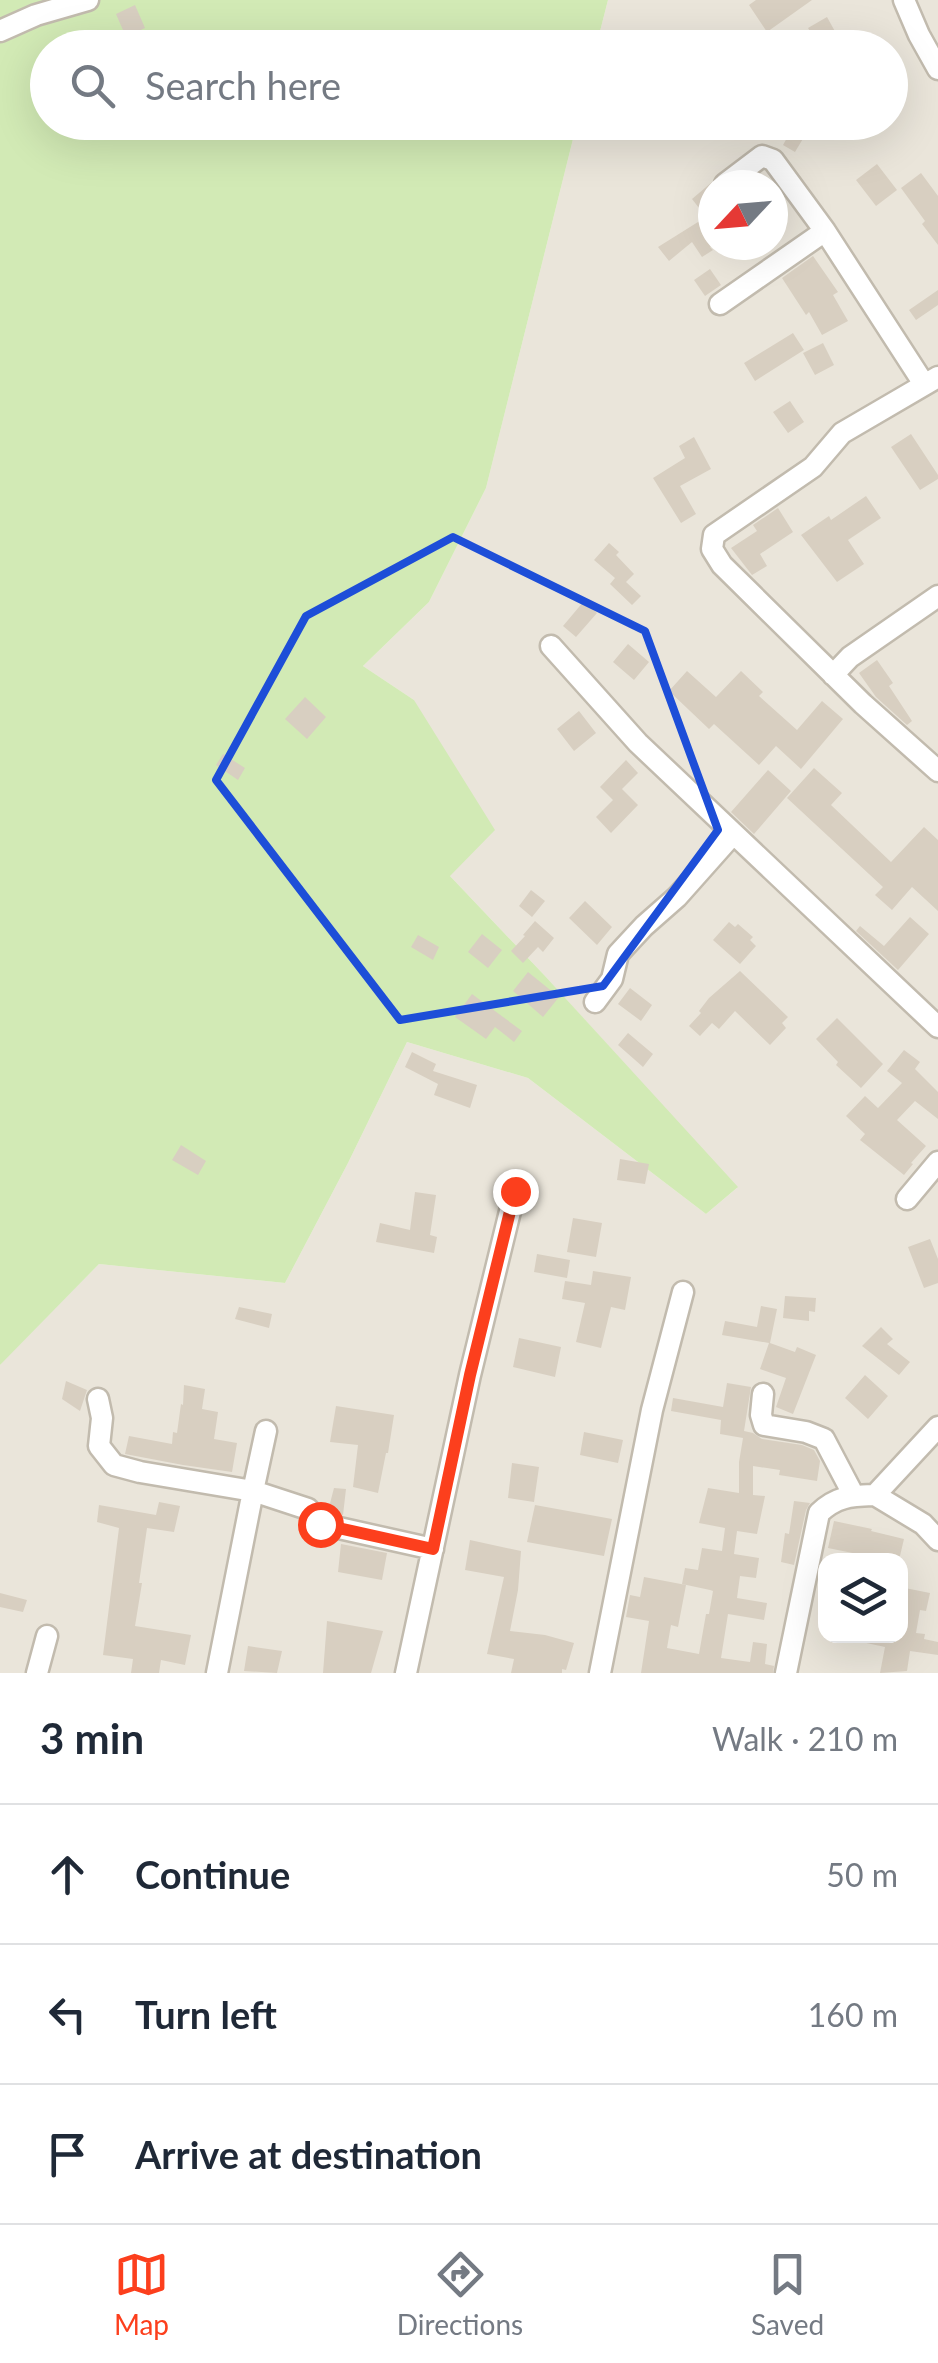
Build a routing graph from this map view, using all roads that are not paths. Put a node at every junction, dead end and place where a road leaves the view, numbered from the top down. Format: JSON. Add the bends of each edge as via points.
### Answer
{"nodes":[{"id":1,"x":88,"y":0,"type":"edge"},
{"id":2,"x":904,"y":0,"type":"edge"},
{"id":3,"x":0,"y":31,"type":"edge"},
{"id":4,"x":938,"y":69,"type":"edge"},
{"id":5,"x":744,"y":170,"type":"edge"},
{"id":6,"x":780,"y":170,"type":"edge"},
{"id":7,"x":788,"y":181,"type":"edge"},
{"id":8,"x":825,"y":232,"type":"junction"},
{"id":9,"x":720,"y":304,"type":"dead end"},
{"id":10,"x":931,"y":380,"type":"edge"},
{"id":11,"x":938,"y":596,"type":"edge"},
{"id":12,"x":551,"y":646,"type":"dead end"},
{"id":13,"x":833,"y":675,"type":"junction"},
{"id":14,"x":938,"y":770,"type":"edge"},
{"id":15,"x":734,"y":834,"type":"junction"},
{"id":16,"x":596,"y":1002,"type":"dead end"},
{"id":17,"x":938,"y":1027,"type":"edge"},
{"id":18,"x":938,"y":1162,"type":"edge"},
{"id":19,"x":515,"y":1191,"type":"dead end"},
{"id":20,"x":907,"y":1199,"type":"dead end"},
{"id":21,"x":683,"y":1292,"type":"dead end"},
{"id":22,"x":763,"y":1394,"type":"dead end"},
{"id":23,"x":98,"y":1399,"type":"dead end"},
{"id":24,"x":938,"y":1428,"type":"edge"},
{"id":25,"x":266,"y":1431,"type":"dead end"},
{"id":26,"x":253,"y":1491,"type":"junction"},
{"id":27,"x":864,"y":1495,"type":"junction"},
{"id":28,"x":938,"y":1540,"type":"edge"},
{"id":29,"x":433,"y":1549,"type":"junction"},
{"id":30,"x":47,"y":1636,"type":"dead end"},
{"id":31,"x":37,"y":1673,"type":"edge"},
{"id":32,"x":217,"y":1673,"type":"edge"},
{"id":33,"x":406,"y":1673,"type":"edge"},
{"id":34,"x":600,"y":1673,"type":"edge"},
{"id":35,"x":786,"y":1673,"type":"edge"}],
"edges":[{"from":1,"to":3,"type":"street"},
{"from":2,"to":4,"type":"street"},
{"from":5,"to":6,"type":"street","via":[[762,156]]},
{"from":7,"to":8,"type":"street"},
{"from":8,"to":9,"type":"street"},
{"from":8,"to":10,"type":"street"},
{"from":10,"to":13,"type":"street","via":[[842,433],[813,467],[714,535],[712,549],[722,565]]},
{"from":11,"to":13,"type":"street"},
{"from":12,"to":15,"type":"street","via":[[638,743]]},
{"from":13,"to":14,"type":"street"},
{"from":15,"to":16,"type":"street","via":[[618,954]]},
{"from":15,"to":17,"type":"street"},
{"from":18,"to":20,"type":"street"},
{"from":19,"to":29,"type":"street"},
{"from":21,"to":34,"type":"street","via":[[652,1410]]},
{"from":22,"to":27,"type":"street","via":[[764,1426],[824,1440]]},
{"from":23,"to":26,"type":"street","via":[[99,1446],[114,1465]]},
{"from":24,"to":27,"type":"street"},
{"from":25,"to":26,"type":"street"},
{"from":26,"to":29,"type":"street","via":[[308,1509],[320,1524]]},
{"from":26,"to":32,"type":"street"},
{"from":27,"to":28,"type":"street","via":[[923,1524]]},
{"from":27,"to":35,"type":"street","via":[[831,1502],[819,1513]]},
{"from":29,"to":33,"type":"street"},
{"from":30,"to":31,"type":"street"}]}
